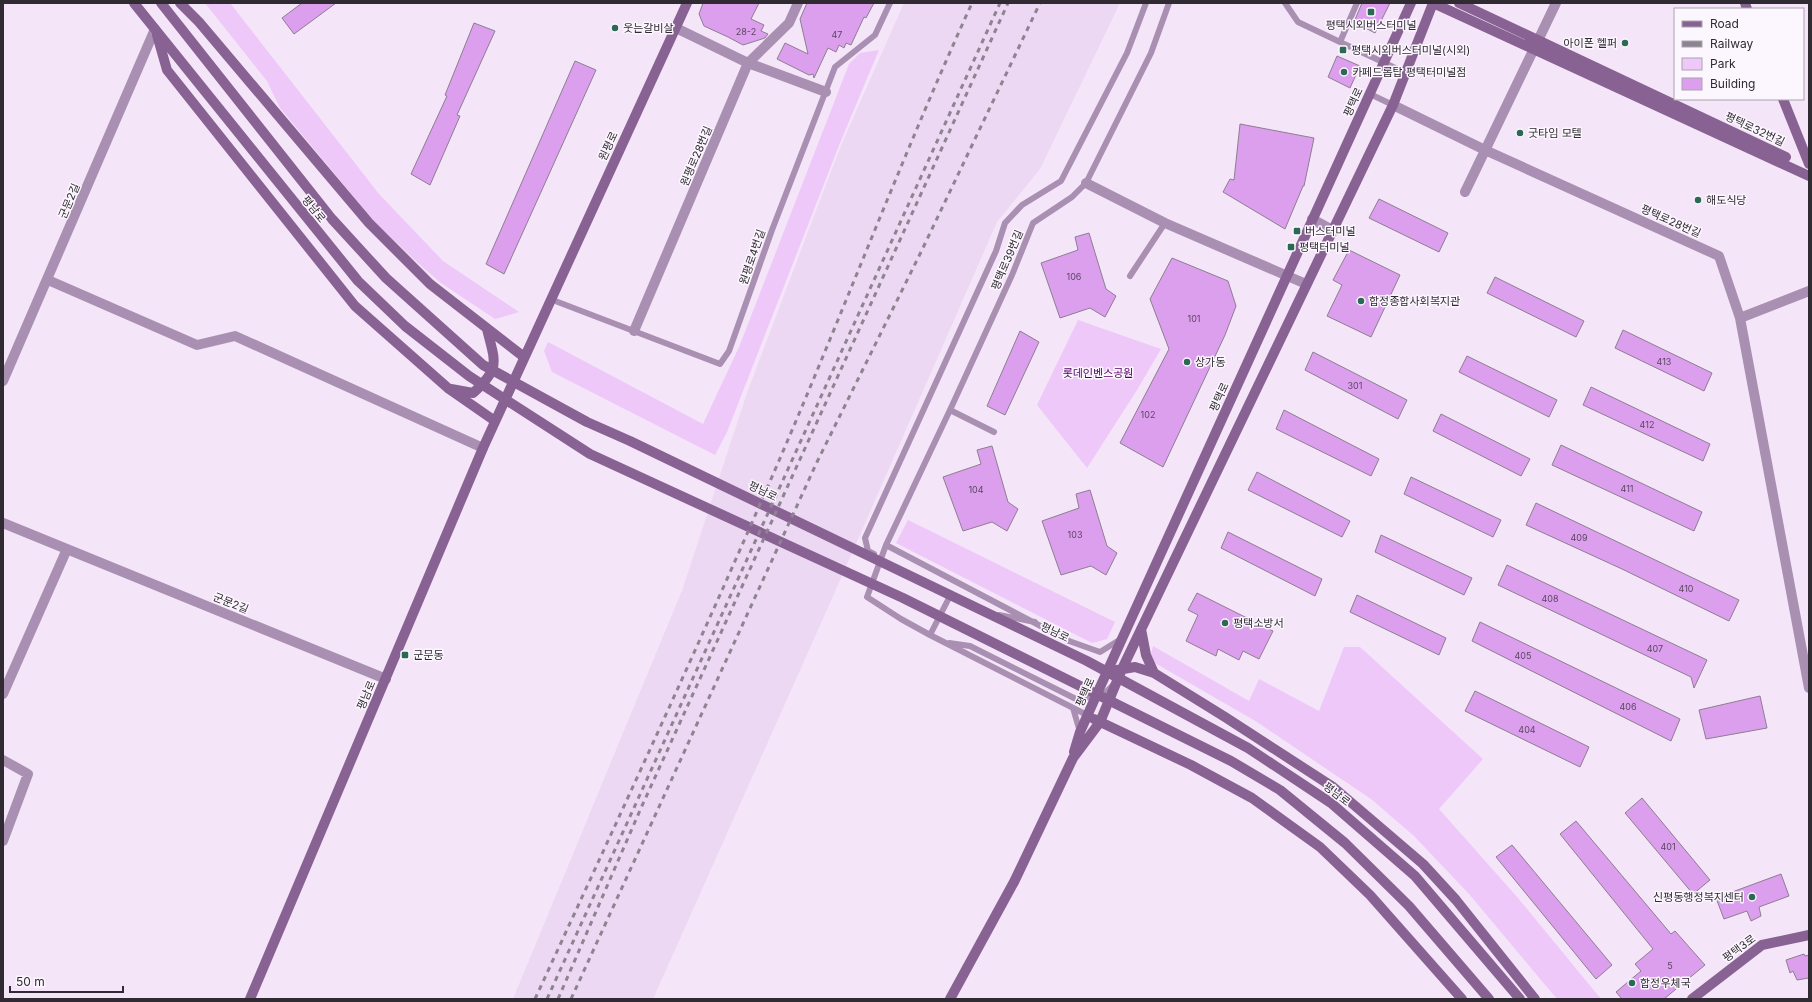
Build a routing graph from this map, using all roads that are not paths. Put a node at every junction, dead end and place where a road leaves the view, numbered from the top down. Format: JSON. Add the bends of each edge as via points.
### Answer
{"nodes":[{"id":1,"x":134,"y":3,"type":"edge"},
{"id":2,"x":162,"y":3,"type":"edge"},
{"id":3,"x":180,"y":3,"type":"edge"},
{"id":4,"x":687,"y":3,"type":"edge"},
{"id":5,"x":798,"y":3,"type":"edge"},
{"id":6,"x":890,"y":3,"type":"edge"},
{"id":7,"x":1146,"y":3,"type":"edge"},
{"id":8,"x":1169,"y":3,"type":"edge"},
{"id":9,"x":1285,"y":3,"type":"edge"},
{"id":10,"x":1357,"y":3,"type":"edge"},
{"id":11,"x":1411,"y":3,"type":"edge"},
{"id":12,"x":1433,"y":3,"type":"edge"},
{"id":13,"x":1460,"y":3,"type":"edge"},
{"id":14,"x":1556,"y":3,"type":"edge"},
{"id":15,"x":676,"y":28,"type":"junction"},
{"id":16,"x":155,"y":29,"type":"junction"},
{"id":17,"x":1340,"y":42,"type":"junction"},
{"id":18,"x":1536,"y":44,"type":"junction"},
{"id":19,"x":748,"y":63,"type":"junction"},
{"id":20,"x":1384,"y":63,"type":"junction"},
{"id":21,"x":1406,"y":73,"type":"junction"},
{"id":22,"x":826,"y":92,"type":"junction"},
{"id":23,"x":1370,"y":94,"type":"junction"},
{"id":24,"x":1783,"y":100,"type":"edge"},
{"id":25,"x":1393,"y":105,"type":"junction"},
{"id":26,"x":1485,"y":150,"type":"junction"},
{"id":27,"x":1809,"y":164,"type":"edge"},
{"id":28,"x":1809,"y":168,"type":"edge"},
{"id":29,"x":1809,"y":176,"type":"edge"},
{"id":30,"x":1086,"y":183,"type":"junction"},
{"id":31,"x":1465,"y":192,"type":"dead end"},
{"id":32,"x":1312,"y":219,"type":"junction"},
{"id":33,"x":1165,"y":223,"type":"junction"},
{"id":34,"x":1334,"y":231,"type":"junction"},
{"id":35,"x":1287,"y":275,"type":"junction"},
{"id":36,"x":1130,"y":276,"type":"dead end"},
{"id":37,"x":48,"y":280,"type":"junction"},
{"id":38,"x":1306,"y":284,"type":"junction"},
{"id":39,"x":1809,"y":291,"type":"edge"},
{"id":40,"x":550,"y":299,"type":"junction"},
{"id":41,"x":1740,"y":318,"type":"junction"},
{"id":42,"x":487,"y":328,"type":"junction"},
{"id":43,"x":634,"y":331,"type":"junction"},
{"id":44,"x":524,"y":357,"type":"junction"},
{"id":45,"x":3,"y":381,"type":"edge"},
{"id":46,"x":449,"y":389,"type":"junction"},
{"id":47,"x":950,"y":410,"type":"junction"},
{"id":48,"x":495,"y":421,"type":"junction"},
{"id":49,"x":994,"y":432,"type":"dead end"},
{"id":50,"x":483,"y":448,"type":"junction"},
{"id":51,"x":3,"y":523,"type":"edge"},
{"id":52,"x":886,"y":545,"type":"junction"},
{"id":53,"x":67,"y":549,"type":"junction"},
{"id":54,"x":881,"y":558,"type":"junction"},
{"id":55,"x":952,"y":592,"type":"junction"},
{"id":56,"x":1035,"y":622,"type":"junction"},
{"id":57,"x":1141,"y":629,"type":"junction"},
{"id":58,"x":930,"y":635,"type":"junction"},
{"id":59,"x":1805,"y":637,"type":"edge"},
{"id":60,"x":1122,"y":638,"type":"junction"},
{"id":61,"x":945,"y":643,"type":"junction"},
{"id":62,"x":1122,"y":669,"type":"junction"},
{"id":63,"x":1107,"y":672,"type":"junction"},
{"id":64,"x":1154,"y":673,"type":"junction"},
{"id":65,"x":386,"y":679,"type":"junction"},
{"id":66,"x":1117,"y":681,"type":"junction"},
{"id":67,"x":1809,"y":688,"type":"edge"},
{"id":68,"x":3,"y":694,"type":"edge"},
{"id":69,"x":1096,"y":696,"type":"junction"},
{"id":70,"x":1073,"y":708,"type":"junction"},
{"id":71,"x":1087,"y":715,"type":"junction"},
{"id":72,"x":1100,"y":722,"type":"junction"},
{"id":73,"x":1080,"y":732,"type":"junction"},
{"id":74,"x":1073,"y":758,"type":"junction"},
{"id":75,"x":3,"y":760,"type":"edge"},
{"id":76,"x":3,"y":841,"type":"edge"},
{"id":77,"x":1809,"y":935,"type":"edge"},
{"id":78,"x":250,"y":999,"type":"edge"},
{"id":79,"x":950,"y":999,"type":"edge"},
{"id":80,"x":1462,"y":999,"type":"edge"},
{"id":81,"x":1489,"y":999,"type":"edge"},
{"id":82,"x":1520,"y":999,"type":"edge"},
{"id":83,"x":1535,"y":999,"type":"edge"},
{"id":84,"x":1692,"y":999,"type":"edge"}],
"edges":[{"from":1,"to":16,"type":"main road","name":"평남로"},
{"from":2,"to":82,"type":"main road","name":"평남로","via":[[332,219],[363,254],[386,278],[484,365],[587,422],[1087,661],[1248,748],[1331,804],[1415,876]]},
{"from":3,"to":42,"type":"main road","via":[[199,22],[369,223],[430,284]]},
{"from":4,"to":15,"type":"main road","name":"원평로"},
{"from":5,"to":19,"type":"street","name":"원평로28번길","via":[[789,23]]},
{"from":6,"to":22,"type":"lane","name":"원평로4번길","via":[[875,35],[836,67]]},
{"from":7,"to":54,"type":"lane","via":[[1126,53],[1061,181],[1022,205],[1004,223],[996,251],[865,538],[868,551]]},
{"from":8,"to":30,"type":"lane","name":"평택로39번길","via":[[1151,53]]},
{"from":9,"to":17,"type":"lane","via":[[1298,22]]},
{"from":10,"to":17,"type":"lane"},
{"from":11,"to":20,"type":"main road","name":"평택로"},
{"from":12,"to":18,"type":"main road"},
{"from":12,"to":21,"type":"main road"},
{"from":13,"to":18,"type":"main road","name":"평택로32번길"},
{"from":14,"to":18,"type":"street"},
{"from":15,"to":19,"type":"street"},
{"from":15,"to":40,"type":"main road","name":"원평로"},
{"from":16,"to":37,"type":"street","name":"군문2길"},
{"from":16,"to":46,"type":"main road","via":[[167,70],[355,306]]},
{"from":16,"to":81,"type":"main road","name":"평남로","via":[[358,281],[405,326],[469,376],[590,454],[903,598],[1231,761],[1280,790],[1345,842],[1374,870],[1409,906]]},
{"from":17,"to":20,"type":"lane"},
{"from":18,"to":26,"type":"street"},
{"from":18,"to":28,"type":"main road","name":"평택로32번길"},
{"from":18,"to":29,"type":"main road"},
{"from":19,"to":22,"type":"street"},
{"from":19,"to":43,"type":"street","name":"원평로28번길"},
{"from":20,"to":21,"type":"lane"},
{"from":20,"to":23,"type":"main road","name":"평택로"},
{"from":21,"to":25,"type":"main road"},
{"from":22,"to":43,"type":"lane","name":"원평로4번길","via":[[772,230],[729,351],[720,364]]},
{"from":23,"to":25,"type":"lane"},
{"from":23,"to":32,"type":"main road","name":"평택로"},
{"from":24,"to":27,"type":"main road"},
{"from":25,"to":26,"type":"street","name":"평택로28번길"},
{"from":25,"to":34,"type":"main road"},
{"from":26,"to":31,"type":"street"},
{"from":26,"to":41,"type":"street","name":"평택로28번길","via":[[1719,256]]},
{"from":30,"to":33,"type":"street"},
{"from":30,"to":47,"type":"lane","name":"평택로39번길","via":[[1034,223]]},
{"from":32,"to":34,"type":"street"},
{"from":32,"to":35,"type":"main road","name":"평택로"},
{"from":33,"to":35,"type":"street"},
{"from":33,"to":36,"type":"lane"},
{"from":34,"to":38,"type":"main road"},
{"from":35,"to":38,"type":"street"},
{"from":35,"to":60,"type":"main road","name":"평택로"},
{"from":37,"to":45,"type":"street","name":"군문2길"},
{"from":37,"to":50,"type":"street","via":[[197,345],[235,336]]},
{"from":38,"to":57,"type":"main road"},
{"from":39,"to":41,"type":"street"},
{"from":40,"to":43,"type":"lane","name":"원평로4번길"},
{"from":40,"to":44,"type":"main road","name":"평남로"},
{"from":41,"to":59,"type":"street","name":"평택로28번길"},
{"from":42,"to":44,"type":"main road"},
{"from":42,"to":46,"type":"main road","via":[[495,362],[488,379],[472,392]]},
{"from":44,"to":48,"type":"main road","name":"평남로"},
{"from":46,"to":48,"type":"main road"},
{"from":47,"to":49,"type":"lane"},
{"from":47,"to":52,"type":"lane","name":"평택로39번길"},
{"from":48,"to":50,"type":"main road","name":"평남로"},
{"from":50,"to":65,"type":"main road","name":"평남로"},
{"from":51,"to":53,"type":"street","name":"군문2길"},
{"from":52,"to":54,"type":"lane","name":"평택로39번길"},
{"from":52,"to":56,"type":"lane"},
{"from":53,"to":65,"type":"street","name":"군문2길"},
{"from":53,"to":68,"type":"street"},
{"from":54,"to":55,"type":"lane"},
{"from":54,"to":58,"type":"lane","name":"평택로39번길","via":[[867,597]]},
{"from":55,"to":56,"type":"lane","via":[[999,615]]},
{"from":55,"to":58,"type":"lane"},
{"from":56,"to":60,"type":"lane","via":[[1069,641],[1100,652]]},
{"from":57,"to":62,"type":"main road"},
{"from":57,"to":64,"type":"main road","via":[[1146,655]]},
{"from":58,"to":61,"type":"lane"},
{"from":59,"to":67,"type":"street","name":"평택로28번길"},
{"from":60,"to":63,"type":"main road","name":"평택로"},
{"from":61,"to":69,"type":"lane","via":[[970,646],[1076,699]]},
{"from":61,"to":70,"type":"lane"},
{"from":62,"to":63,"type":"main road"},
{"from":62,"to":64,"type":"main road","via":[[1135,667]]},
{"from":62,"to":66,"type":"main road"},
{"from":63,"to":69,"type":"main road","name":"평택로"},
{"from":64,"to":83,"type":"main road","via":[[1332,787],[1384,830],[1423,864],[1456,900]]},
{"from":65,"to":78,"type":"main road","name":"평남로"},
{"from":66,"to":69,"type":"lane","via":[[1103,695]]},
{"from":66,"to":72,"type":"main road"},
{"from":69,"to":71,"type":"main road","name":"평택로"},
{"from":70,"to":71,"type":"lane"},
{"from":70,"to":73,"type":"lane"},
{"from":71,"to":72,"type":"main road"},
{"from":71,"to":73,"type":"main road","name":"평택로"},
{"from":72,"to":74,"type":"main road"},
{"from":72,"to":80,"type":"main road","via":[[1191,765],[1252,798],[1320,847],[1370,895]]},
{"from":73,"to":74,"type":"main road","name":"평택로"},
{"from":74,"to":79,"type":"main road","via":[[1014,882]]},
{"from":75,"to":76,"type":"street","via":[[28,774]]},
{"from":77,"to":84,"type":"main road","name":"평택3로","via":[[1762,945]]}]}
